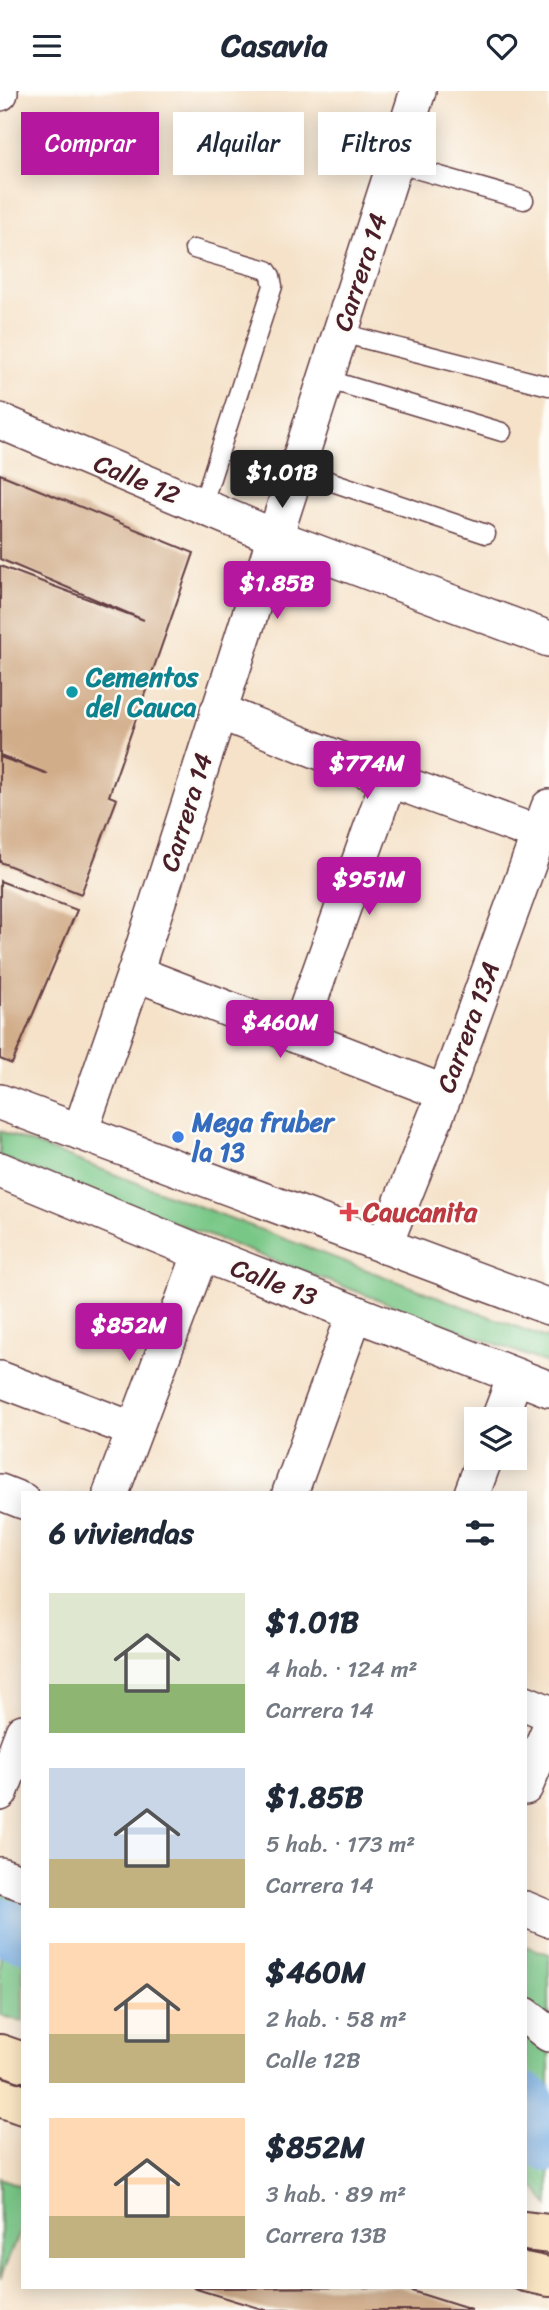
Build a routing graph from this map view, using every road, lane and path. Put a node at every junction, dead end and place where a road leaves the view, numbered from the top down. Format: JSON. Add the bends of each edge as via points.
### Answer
{"nodes":[{"id":1,"x":418,"y":91,"type":"edge"},
{"id":2,"x":411,"y":112,"type":"edge"},
{"id":3,"x":436,"y":174,"type":"edge"},
{"id":4,"x":391,"y":175,"type":"edge"},
{"id":5,"x":524,"y":199,"type":"dead end"},
{"id":6,"x":194,"y":249,"type":"dead end"},
{"id":7,"x":341,"y":333,"type":"junction"},
{"id":8,"x":326,"y":379,"type":"junction"},
{"id":9,"x":549,"y":386,"type":"edge"},
{"id":10,"x":0,"y":421,"type":"edge"},
{"id":11,"x":502,"y":432,"type":"dead end"},
{"id":12,"x":297,"y":470,"type":"junction"},
{"id":13,"x":202,"y":506,"type":"junction"},
{"id":14,"x":486,"y":534,"type":"dead end"},
{"id":15,"x":275,"y":537,"type":"junction"},
{"id":16,"x":549,"y":639,"type":"edge"},
{"id":17,"x":218,"y":711,"type":"junction"},
{"id":18,"x":389,"y":779,"type":"junction"},
{"id":19,"x":544,"y":821,"type":"edge"},
{"id":20,"x":135,"y":974,"type":"junction"},
{"id":21,"x":296,"y":1036,"type":"junction"},
{"id":22,"x":445,"y":1093,"type":"junction"},
{"id":23,"x":0,"y":1102,"type":"edge"},
{"id":24,"x":79,"y":1132,"type":"junction"},
{"id":25,"x":0,"y":1170,"type":"edge"},
{"id":26,"x":384,"y":1246,"type":"junction"},
{"id":27,"x":201,"y":1253,"type":"junction"},
{"id":28,"x":548,"y":1305,"type":"edge"},
{"id":29,"x":355,"y":1313,"type":"junction"},
{"id":30,"x":514,"y":1377,"type":"junction"},
{"id":31,"x":0,"y":1378,"type":"edge"},
{"id":32,"x":549,"y":1389,"type":"edge"},
{"id":33,"x":503,"y":1407,"type":"edge"},
{"id":34,"x":134,"y":1430,"type":"junction"},
{"id":35,"x":481,"y":1470,"type":"edge"},
{"id":36,"x":112,"y":1491,"type":"edge"},
{"id":37,"x":291,"y":1491,"type":"edge"},
{"id":38,"x":473,"y":1491,"type":"edge"},
{"id":39,"x":0,"y":1492,"type":"edge"},
{"id":40,"x":21,"y":1500,"type":"edge"},
{"id":41,"x":527,"y":1704,"type":"edge"},
{"id":42,"x":549,"y":1713,"type":"edge"},
{"id":43,"x":549,"y":1730,"type":"edge"},
{"id":44,"x":21,"y":1737,"type":"edge"},
{"id":45,"x":527,"y":1782,"type":"edge"},
{"id":46,"x":0,"y":1793,"type":"edge"},
{"id":47,"x":0,"y":1875,"type":"edge"},
{"id":48,"x":21,"y":1882,"type":"edge"},
{"id":49,"x":527,"y":1910,"type":"edge"},
{"id":50,"x":549,"y":1919,"type":"edge"},
{"id":51,"x":527,"y":2017,"type":"edge"},
{"id":52,"x":549,"y":2034,"type":"edge"},
{"id":53,"x":0,"y":2054,"type":"edge"},
{"id":54,"x":21,"y":2061,"type":"edge"},
{"id":55,"x":0,"y":2097,"type":"edge"},
{"id":56,"x":21,"y":2104,"type":"edge"},
{"id":57,"x":527,"y":2231,"type":"edge"},
{"id":58,"x":549,"y":2234,"type":"edge"},
{"id":59,"x":527,"y":2272,"type":"edge"},
{"id":60,"x":549,"y":2277,"type":"edge"}],
"edges":[{"from":1,"to":2,"type":"street","name":"Carrera 14"},
{"from":3,"to":5,"type":"lane"},
{"from":4,"to":7,"type":"street","name":"Carrera 14"},
{"from":6,"to":13,"type":"lane","via":[[267,269],[273,286]]},
{"from":7,"to":8,"type":"street","name":"Carrera 14"},
{"from":7,"to":9,"type":"lane"},
{"from":8,"to":11,"type":"lane"},
{"from":8,"to":12,"type":"street","name":"Carrera 14"},
{"from":10,"to":13,"type":"street","name":"Calle 12"},
{"from":12,"to":14,"type":"lane"},
{"from":12,"to":15,"type":"street","name":"Carrera 14"},
{"from":13,"to":15,"type":"street","name":"Calle 12"},
{"from":15,"to":16,"type":"street","name":"Calle 12"},
{"from":15,"to":17,"type":"street","name":"Carrera 14"},
{"from":17,"to":18,"type":"street"},
{"from":17,"to":20,"type":"street","name":"Carrera 14"},
{"from":18,"to":19,"type":"street"},
{"from":18,"to":21,"type":"street"},
{"from":19,"to":22,"type":"street","name":"Carrera 13A"},
{"from":20,"to":21,"type":"street"},
{"from":20,"to":24,"type":"street","name":"Carrera 14"},
{"from":21,"to":22,"type":"street"},
{"from":22,"to":26,"type":"street","name":"Carrera 13A"},
{"from":23,"to":24,"type":"street"},
{"from":24,"to":26,"type":"street"},
{"from":25,"to":27,"type":"street","name":"Calle 13"},
{"from":26,"to":28,"type":"street"},
{"from":27,"to":29,"type":"street","name":"Calle 13"},
{"from":27,"to":34,"type":"street"},
{"from":29,"to":30,"type":"street","name":"Calle 13"},
{"from":29,"to":37,"type":"street"},
{"from":30,"to":32,"type":"street","name":"Calle 13"},
{"from":30,"to":33,"type":"street"},
{"from":31,"to":34,"type":"street"},
{"from":34,"to":36,"type":"street"},
{"from":35,"to":38,"type":"street"},
{"from":39,"to":40,"type":"street"},
{"from":41,"to":42,"type":"street"},
{"from":43,"to":45,"type":"street"},
{"from":44,"to":46,"type":"street"},
{"from":47,"to":48,"type":"street"},
{"from":49,"to":50,"type":"street"},
{"from":51,"to":52,"type":"street"},
{"from":53,"to":54,"type":"main road"},
{"from":55,"to":56,"type":"main road"},
{"from":57,"to":58,"type":"main road"},
{"from":59,"to":60,"type":"main road"}]}
